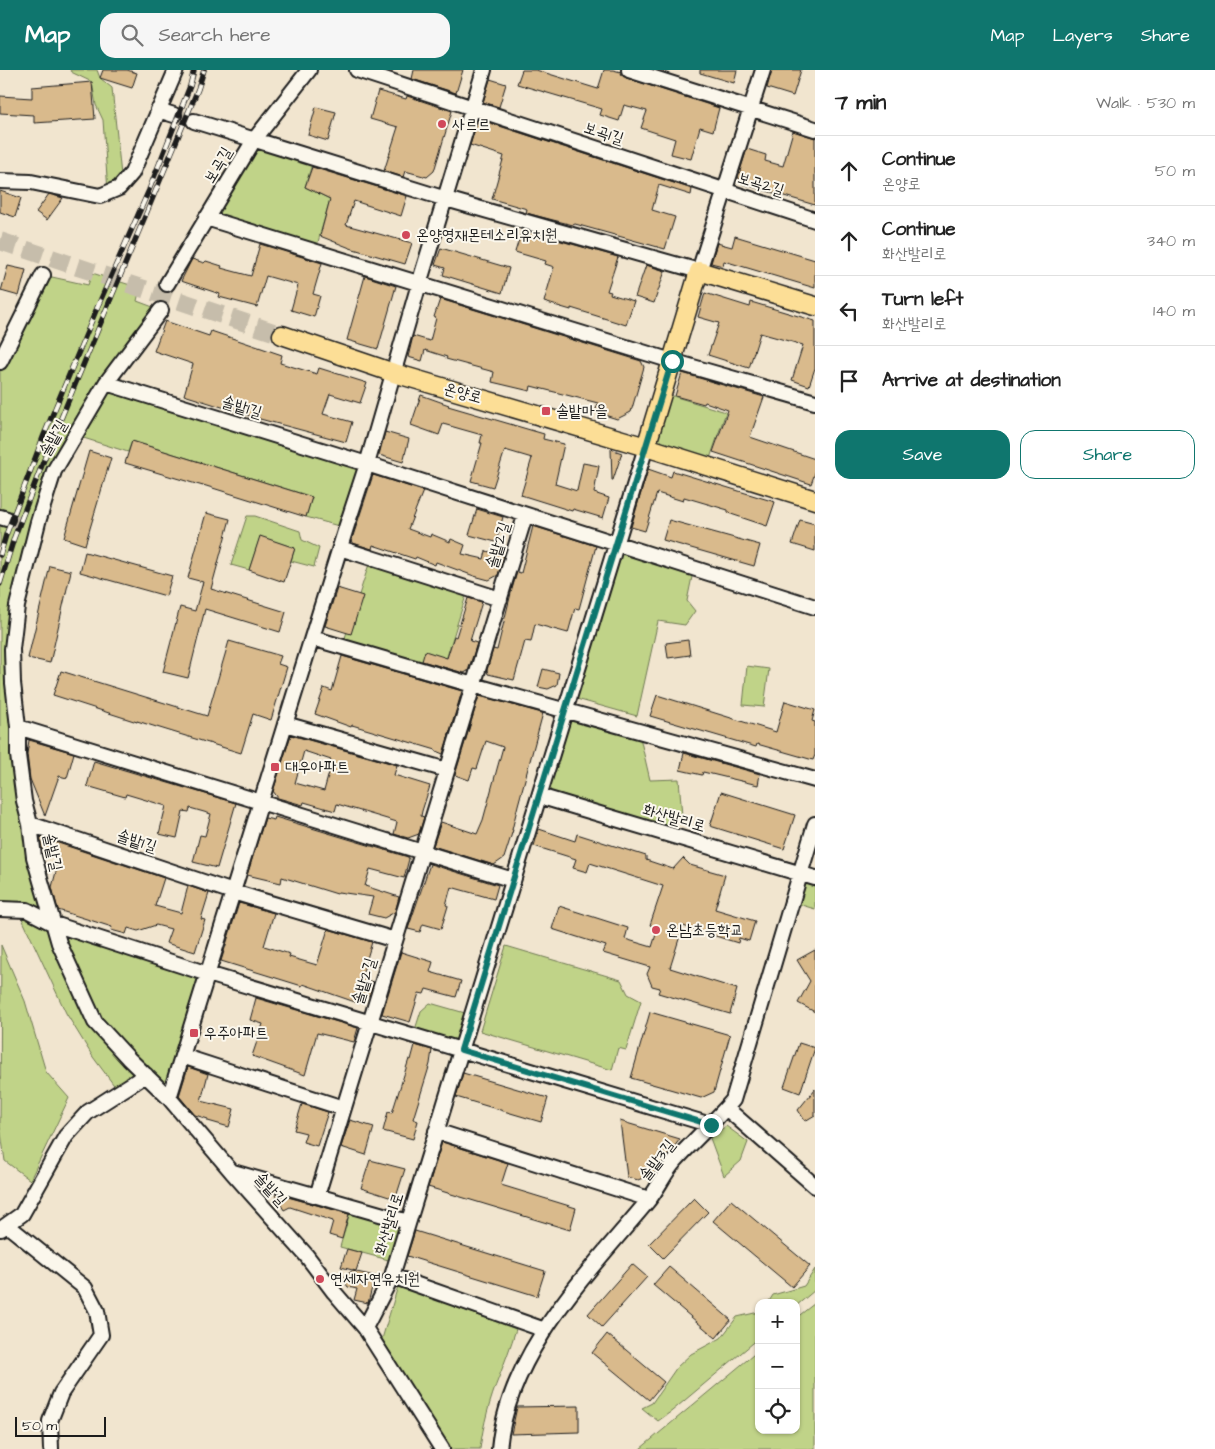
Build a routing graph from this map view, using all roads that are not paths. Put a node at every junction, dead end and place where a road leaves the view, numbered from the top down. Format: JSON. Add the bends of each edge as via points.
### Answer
{"nodes":[{"id":1,"x":176,"y":70,"type":"edge"},
{"id":2,"x":309,"y":70,"type":"edge"},
{"id":3,"x":357,"y":70,"type":"edge"},
{"id":4,"x":484,"y":70,"type":"edge"},
{"id":5,"x":629,"y":70,"type":"edge"},
{"id":6,"x":763,"y":70,"type":"edge"},
{"id":7,"x":472,"y":108,"type":"junction"},
{"id":8,"x":751,"y":109,"type":"junction"},
{"id":9,"x":158,"y":110,"type":"junction"},
{"id":10,"x":174,"y":115,"type":"tunnel mouth"},
{"id":11,"x":194,"y":121,"type":"tunnel mouth"},
{"id":12,"x":815,"y":129,"type":"edge"},
{"id":13,"x":254,"y":140,"type":"junction"},
{"id":14,"x":0,"y":181,"type":"edge"},
{"id":15,"x":724,"y":191,"type":"junction"},
{"id":16,"x":446,"y":199,"type":"junction"},
{"id":17,"x":206,"y":218,"type":"junction"},
{"id":18,"x":815,"y":220,"type":"edge"},
{"id":19,"x":699,"y":271,"type":"junction"},
{"id":20,"x":43,"y":275,"type":"dead end"},
{"id":21,"x":167,"y":284,"type":"dead end"},
{"id":22,"x":419,"y":284,"type":"junction"},
{"id":23,"x":815,"y":306,"type":"edge"},
{"id":24,"x":162,"y":310,"type":"dead end"},
{"id":25,"x":282,"y":336,"type":"tunnel mouth"},
{"id":26,"x":2,"y":353,"type":"edge"},
{"id":27,"x":672,"y":361,"type":"junction"},
{"id":28,"x":394,"y":373,"type":"junction"},
{"id":29,"x":106,"y":383,"type":"junction"},
{"id":30,"x":815,"y":402,"type":"edge"},
{"id":31,"x":646,"y":447,"type":"junction"},
{"id":32,"x":367,"y":464,"type":"junction"},
{"id":33,"x":815,"y":500,"type":"edge"},
{"id":34,"x":525,"y":516,"type":"junction"},
{"id":35,"x":616,"y":544,"type":"junction"},
{"id":36,"x":340,"y":548,"type":"junction"},
{"id":37,"x":500,"y":598,"type":"junction"},
{"id":38,"x":815,"y":607,"type":"edge"},
{"id":39,"x":312,"y":638,"type":"junction"},
{"id":40,"x":473,"y":685,"type":"junction"},
{"id":41,"x":565,"y":711,"type":"junction"},
{"id":42,"x":285,"y":724,"type":"junction"},
{"id":43,"x":18,"y":727,"type":"junction"},
{"id":44,"x":447,"y":770,"type":"junction"},
{"id":45,"x":815,"y":780,"type":"edge"},
{"id":46,"x":539,"y":796,"type":"junction"},
{"id":47,"x":261,"y":803,"type":"junction"},
{"id":48,"x":30,"y":824,"type":"junction"},
{"id":49,"x":815,"y":824,"type":"edge"},
{"id":50,"x":422,"y":852,"type":"junction"},
{"id":51,"x":799,"y":873,"type":"junction"},
{"id":52,"x":815,"y":878,"type":"edge"},
{"id":53,"x":513,"y":880,"type":"junction"},
{"id":54,"x":234,"y":892,"type":"junction"},
{"id":55,"x":0,"y":909,"type":"edge"},
{"id":56,"x":54,"y":924,"type":"junction"},
{"id":57,"x":395,"y":940,"type":"junction"},
{"id":58,"x":208,"y":974,"type":"junction"},
{"id":59,"x":370,"y":1022,"type":"junction"},
{"id":60,"x":461,"y":1050,"type":"junction"},
{"id":61,"x":182,"y":1056,"type":"junction"},
{"id":62,"x":146,"y":1075,"type":"junction"},
{"id":63,"x":170,"y":1098,"type":"junction"},
{"id":64,"x":343,"y":1108,"type":"junction"},
{"id":65,"x":726,"y":1108,"type":"junction"},
{"id":66,"x":711,"y":1125,"type":"junction"},
{"id":67,"x":436,"y":1131,"type":"junction"},
{"id":68,"x":232,"y":1172,"type":"junction"},
{"id":69,"x":815,"y":1186,"type":"edge"},
{"id":70,"x":317,"y":1196,"type":"junction"},
{"id":71,"x":649,"y":1199,"type":"junction"},
{"id":72,"x":408,"y":1222,"type":"junction"},
{"id":73,"x":3,"y":1228,"type":"edge"},
{"id":74,"x":392,"y":1276,"type":"junction"},
{"id":75,"x":364,"y":1328,"type":"junction"},
{"id":76,"x":545,"y":1330,"type":"junction"},
{"id":77,"x":51,"y":1449,"type":"edge"},
{"id":78,"x":442,"y":1449,"type":"edge"},
{"id":79,"x":499,"y":1449,"type":"edge"}],
"edges":[{"from":1,"to":9,"type":"street"},
{"from":2,"to":13,"type":"street","name":"보곡길"},
{"from":3,"to":7,"type":"street","name":"보곡1길"},
{"from":4,"to":7,"type":"street"},
{"from":5,"to":8,"type":"street"},
{"from":6,"to":8,"type":"street","name":"보곡2길"},
{"from":7,"to":15,"type":"street","name":"보곡1길"},
{"from":7,"to":16,"type":"street"},
{"from":8,"to":12,"type":"street"},
{"from":8,"to":15,"type":"street","name":"보곡2길"},
{"from":9,"to":10,"type":"street"},
{"from":9,"to":14,"type":"street","via":[[132,173],[119,188],[100,196],[31,182]]},
{"from":11,"to":13,"type":"street"},
{"from":13,"to":16,"type":"street"},
{"from":13,"to":17,"type":"street","name":"보곡길"},
{"from":15,"to":18,"type":"street","name":"보곡2길"},
{"from":15,"to":19,"type":"street","name":"보곡2길"},
{"from":16,"to":19,"type":"street"},
{"from":16,"to":22,"type":"street"},
{"from":17,"to":21,"type":"street","name":"보곡길"},
{"from":17,"to":22,"type":"street"},
{"from":19,"to":23,"type":"main road"},
{"from":19,"to":27,"type":"main road"},
{"from":20,"to":26,"type":"street"},
{"from":22,"to":27,"type":"street"},
{"from":22,"to":28,"type":"street"},
{"from":24,"to":29,"type":"street","name":"솔밭길"},
{"from":25,"to":28,"type":"main road","name":"온양로"},
{"from":27,"to":30,"type":"street"},
{"from":27,"to":31,"type":"main road"},
{"from":28,"to":31,"type":"main road","name":"온양로"},
{"from":28,"to":32,"type":"street"},
{"from":29,"to":32,"type":"street","name":"솔밭1길"},
{"from":29,"to":43,"type":"street","name":"솔밭길","via":[[54,471],[32,527],[12,649]]},
{"from":31,"to":33,"type":"main road","name":"온양로"},
{"from":31,"to":35,"type":"street","name":"화산발리로"},
{"from":32,"to":34,"type":"street","name":"솔밭2길"},
{"from":32,"to":36,"type":"street"},
{"from":34,"to":35,"type":"street"},
{"from":34,"to":37,"type":"street","name":"솔밭2길"},
{"from":35,"to":38,"type":"street"},
{"from":35,"to":41,"type":"street","name":"화산발리로"},
{"from":36,"to":37,"type":"street"},
{"from":36,"to":39,"type":"street"},
{"from":37,"to":40,"type":"street","name":"솔밭2길"},
{"from":39,"to":40,"type":"street"},
{"from":39,"to":42,"type":"street"},
{"from":40,"to":41,"type":"street"},
{"from":40,"to":44,"type":"street","name":"솔밭2길"},
{"from":41,"to":45,"type":"street"},
{"from":41,"to":46,"type":"street","name":"화산발리로"},
{"from":42,"to":44,"type":"street"},
{"from":42,"to":47,"type":"street"},
{"from":43,"to":47,"type":"street"},
{"from":43,"to":48,"type":"street","name":"솔밭길","via":[[18,755]]},
{"from":44,"to":50,"type":"street","name":"솔밭2길"},
{"from":46,"to":51,"type":"street","name":"화산발리로"},
{"from":46,"to":53,"type":"street","name":"화산발리로"},
{"from":47,"to":50,"type":"street"},
{"from":47,"to":54,"type":"street"},
{"from":48,"to":54,"type":"street","name":"솔밭1길"},
{"from":48,"to":56,"type":"street","name":"솔밭길","via":[[34,857]]},
{"from":49,"to":51,"type":"street","name":"솔밭3길"},
{"from":50,"to":53,"type":"street"},
{"from":50,"to":57,"type":"street","name":"솔밭2길"},
{"from":51,"to":52,"type":"street"},
{"from":51,"to":65,"type":"street","name":"솔밭3길","via":[[733,1100]]},
{"from":53,"to":60,"type":"street","name":"화산발리로"},
{"from":54,"to":57,"type":"street","name":"솔밭1길"},
{"from":54,"to":58,"type":"street"},
{"from":55,"to":56,"type":"street","via":[[27,910]]},
{"from":56,"to":58,"type":"street"},
{"from":56,"to":62,"type":"street","name":"솔밭길","via":[[59,943],[95,1022]]},
{"from":57,"to":59,"type":"street","name":"솔밭2길"},
{"from":58,"to":59,"type":"street"},
{"from":58,"to":61,"type":"street"},
{"from":59,"to":60,"type":"street"},
{"from":59,"to":64,"type":"street","name":"솔밭2길"},
{"from":60,"to":66,"type":"street"},
{"from":60,"to":67,"type":"street","name":"화산발리로"},
{"from":61,"to":63,"type":"street"},
{"from":61,"to":64,"type":"street"},
{"from":62,"to":63,"type":"street","name":"솔밭길"},
{"from":62,"to":73,"type":"street","via":[[88,1112],[66,1136],[22,1214]]},
{"from":63,"to":68,"type":"street","name":"솔밭길"},
{"from":64,"to":70,"type":"street","name":"솔밭2길"},
{"from":65,"to":66,"type":"street","name":"솔밭3길"},
{"from":65,"to":69,"type":"street"},
{"from":66,"to":71,"type":"street","name":"솔밭3길","via":[[673,1162]]},
{"from":67,"to":71,"type":"street"},
{"from":67,"to":72,"type":"street","name":"화산발리로"},
{"from":68,"to":70,"type":"street"},
{"from":68,"to":75,"type":"street","name":"솔밭길","via":[[306,1255]]},
{"from":70,"to":72,"type":"street"},
{"from":71,"to":76,"type":"street","name":"솔밭3길","via":[[568,1296]]},
{"from":72,"to":74,"type":"street","name":"화산발리로"},
{"from":73,"to":77,"type":"street","via":[[85,1288],[97,1311],[101,1335],[61,1393],[50,1421]]},
{"from":74,"to":75,"type":"street","name":"화산발리로"},
{"from":74,"to":76,"type":"street"},
{"from":75,"to":78,"type":"street"},
{"from":76,"to":79,"type":"street","name":"솔밭3길","via":[[514,1388]]}]}
